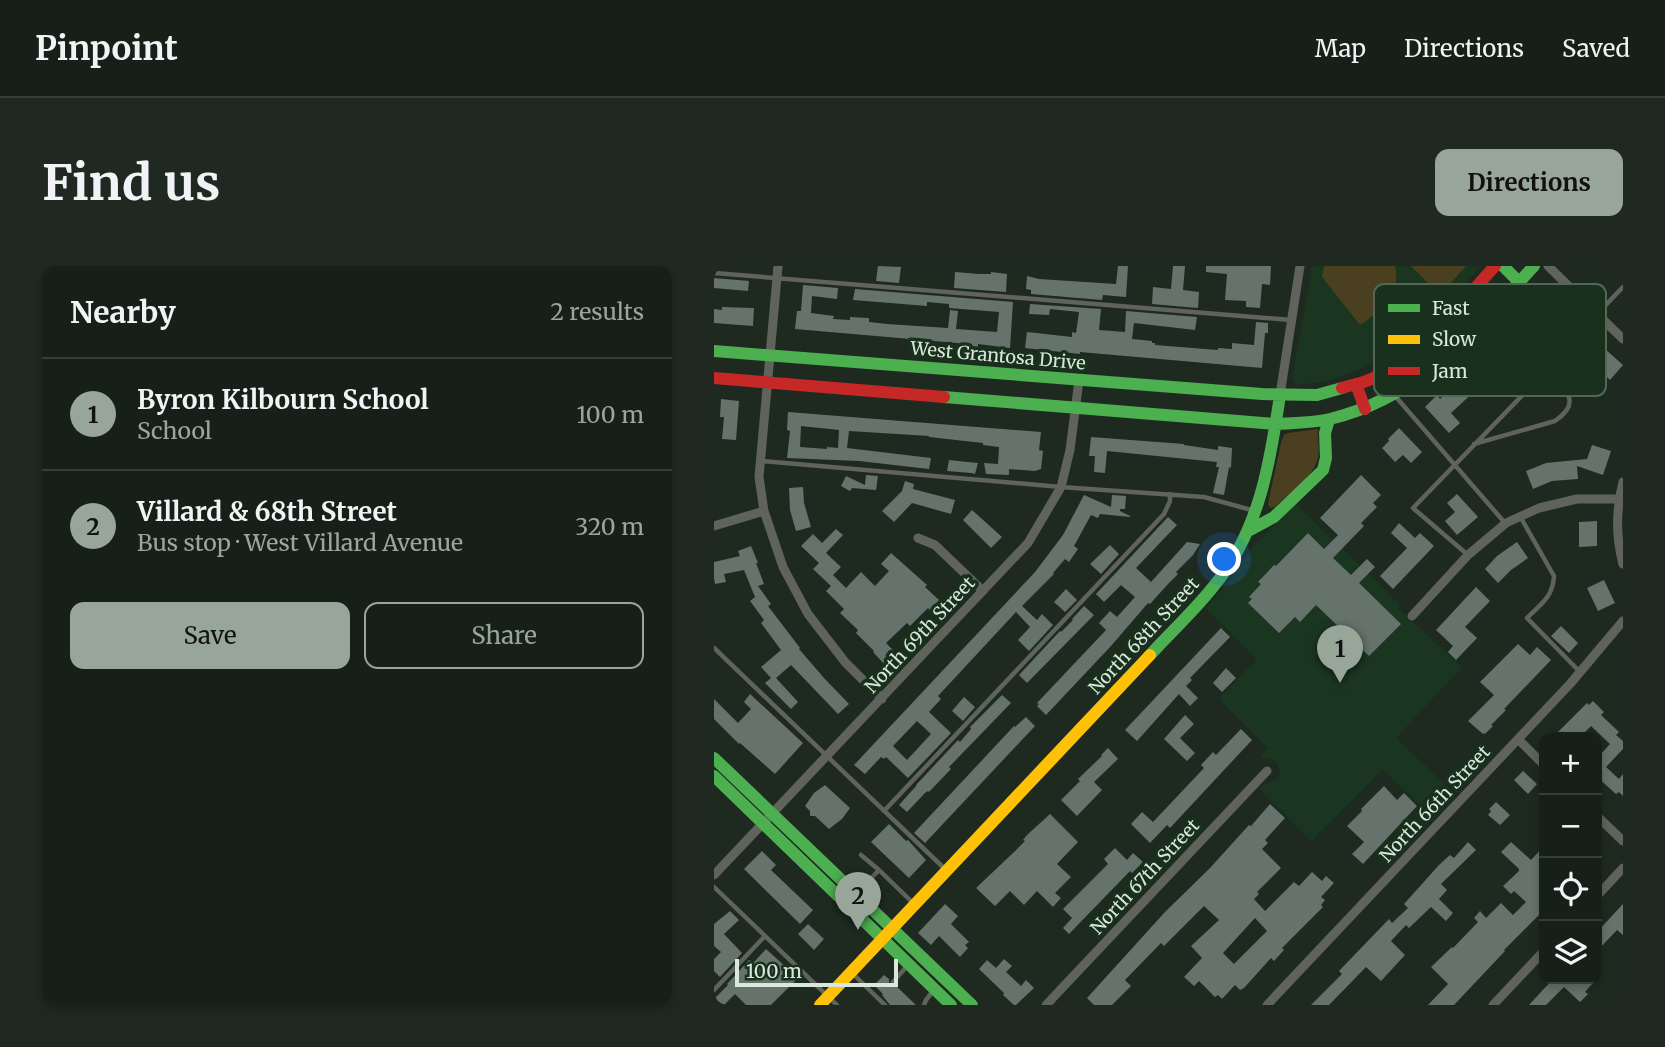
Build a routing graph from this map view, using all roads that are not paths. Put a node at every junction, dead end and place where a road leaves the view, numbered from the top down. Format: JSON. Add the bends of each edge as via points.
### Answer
{"nodes":[{"id":1,"x":779,"y":266,"type":"edge"},
{"id":2,"x":1300,"y":266,"type":"edge"},
{"id":3,"x":1495,"y":266,"type":"edge"},
{"id":4,"x":1503,"y":266,"type":"edge"},
{"id":5,"x":1534,"y":266,"type":"edge"},
{"id":6,"x":1548,"y":266,"type":"edge"},
{"id":7,"x":714,"y":273,"type":"edge"},
{"id":8,"x":778,"y":278,"type":"junction"},
{"id":9,"x":1519,"y":282,"type":"joint"},
{"id":10,"x":1478,"y":284,"type":"edge"},
{"id":11,"x":1566,"y":284,"type":"edge"},
{"id":12,"x":1623,"y":287,"type":"edge"},
{"id":13,"x":1606,"y":305,"type":"edge"},
{"id":14,"x":1291,"y":320,"type":"junction"},
{"id":15,"x":1606,"y":323,"type":"edge"},
{"id":16,"x":1623,"y":339,"type":"edge"},
{"id":17,"x":714,"y":351,"type":"edge"},
{"id":18,"x":771,"y":355,"type":"junction"},
{"id":19,"x":1374,"y":377,"type":"edge"},
{"id":20,"x":714,"y":378,"type":"edge"},
{"id":21,"x":1079,"y":380,"type":"junction"},
{"id":22,"x":768,"y":383,"type":"junction"},
{"id":23,"x":1356,"y":384,"type":"junction"},
{"id":24,"x":1280,"y":395,"type":"junction"},
{"id":25,"x":1393,"y":396,"type":"edge"},
{"id":26,"x":1396,"y":396,"type":"edge"},
{"id":27,"x":1521,"y":396,"type":"edge"},
{"id":28,"x":1568,"y":396,"type":"edge"},
{"id":29,"x":1076,"y":408,"type":"junction"},
{"id":30,"x":1365,"y":409,"type":"junction"},
{"id":31,"x":1329,"y":420,"type":"junction"},
{"id":32,"x":1276,"y":424,"type":"junction"},
{"id":33,"x":1474,"y":444,"type":"junction"},
{"id":34,"x":761,"y":461,"type":"junction"},
{"id":35,"x":1454,"y":465,"type":"junction"},
{"id":36,"x":1623,"y":482,"type":"edge"},
{"id":37,"x":1061,"y":487,"type":"junction"},
{"id":38,"x":1170,"y":494,"type":"junction"},
{"id":39,"x":1619,"y":499,"type":"junction"},
{"id":40,"x":764,"y":511,"type":"junction"},
{"id":41,"x":1256,"y":511,"type":"junction"},
{"id":42,"x":1520,"y":517,"type":"junction"},
{"id":43,"x":1505,"y":524,"type":"junction"},
{"id":44,"x":714,"y":526,"type":"edge"},
{"id":45,"x":1250,"y":530,"type":"junction"},
{"id":46,"x":918,"y":538,"type":"dead end"},
{"id":47,"x":1468,"y":555,"type":"junction"},
{"id":48,"x":1623,"y":564,"type":"edge"},
{"id":49,"x":983,"y":592,"type":"junction"},
{"id":50,"x":1412,"y":616,"type":"dead end"},
{"id":51,"x":1623,"y":621,"type":"edge"},
{"id":52,"x":714,"y":648,"type":"edge"},
{"id":53,"x":1581,"y":672,"type":"junction"},
{"id":54,"x":881,"y":699,"type":"junction"},
{"id":55,"x":1518,"y":739,"type":"junction"},
{"id":56,"x":827,"y":756,"type":"junction"},
{"id":57,"x":714,"y":758,"type":"edge"},
{"id":58,"x":1539,"y":760,"type":"edge"},
{"id":59,"x":1267,"y":771,"type":"dead end"},
{"id":60,"x":714,"y":776,"type":"edge"},
{"id":61,"x":884,"y":811,"type":"junction"},
{"id":62,"x":768,"y":818,"type":"junction"},
{"id":63,"x":1602,"y":821,"type":"edge"},
{"id":64,"x":1623,"y":841,"type":"edge"},
{"id":65,"x":861,"y":855,"type":"dead end"},
{"id":66,"x":1623,"y":868,"type":"edge"},
{"id":67,"x":879,"y":870,"type":"junction"},
{"id":68,"x":947,"y":871,"type":"junction"},
{"id":69,"x":714,"y":875,"type":"edge"},
{"id":70,"x":714,"y":887,"type":"edge"},
{"id":71,"x":1602,"y":891,"type":"edge"},
{"id":72,"x":856,"y":895,"type":"junction"},
{"id":73,"x":915,"y":905,"type":"junction"},
{"id":74,"x":888,"y":934,"type":"junction"},
{"id":75,"x":765,"y":936,"type":"junction"},
{"id":76,"x":1539,"y":956,"type":"edge"},
{"id":77,"x":908,"y":964,"type":"junction"},
{"id":78,"x":851,"y":972,"type":"junction"},
{"id":79,"x":893,"y":982,"type":"dead end"},
{"id":80,"x":935,"y":989,"type":"junction"},
{"id":81,"x":714,"y":990,"type":"edge"},
{"id":82,"x":828,"y":1002,"type":"edge"},
{"id":83,"x":885,"y":1005,"type":"edge"},
{"id":84,"x":925,"y":1005,"type":"edge"},
{"id":85,"x":951,"y":1005,"type":"edge"},
{"id":86,"x":972,"y":1005,"type":"edge"},
{"id":87,"x":1046,"y":1005,"type":"edge"},
{"id":88,"x":1267,"y":1005,"type":"edge"},
{"id":89,"x":1493,"y":1005,"type":"edge"}],
"edges":[{"from":1,"to":8,"type":"street"},
{"from":2,"to":14,"type":"street"},
{"from":3,"to":10,"type":"street"},
{"from":4,"to":9,"type":"street"},
{"from":5,"to":9,"type":"street"},
{"from":6,"to":11,"type":"street"},
{"from":7,"to":8,"type":"lane"},
{"from":8,"to":14,"type":"lane"},
{"from":8,"to":18,"type":"street"},
{"from":12,"to":13,"type":"lane"},
{"from":14,"to":24,"type":"street"},
{"from":15,"to":16,"type":"street"},
{"from":17,"to":18,"type":"street","name":"West Grantosa Drive"},
{"from":18,"to":21,"type":"street","name":"West Grantosa Drive"},
{"from":18,"to":22,"type":"street"},
{"from":19,"to":23,"type":"street"},
{"from":20,"to":22,"type":"street"},
{"from":21,"to":24,"type":"street","name":"West Grantosa Drive"},
{"from":21,"to":29,"type":"street","name":"North 69th Street"},
{"from":22,"to":29,"type":"street"},
{"from":22,"to":34,"type":"street"},
{"from":23,"to":24,"type":"street","via":[[1317,395]]},
{"from":23,"to":30,"type":"street"},
{"from":24,"to":32,"type":"street","name":"North 68th Street"},
{"from":25,"to":30,"type":"street"},
{"from":26,"to":35,"type":"lane"},
{"from":27,"to":33,"type":"lane"},
{"from":28,"to":33,"type":"lane","via":[[1568,409],[1555,421]]},
{"from":29,"to":32,"type":"street"},
{"from":29,"to":37,"type":"street","name":"North 69th Street"},
{"from":30,"to":31,"type":"street"},
{"from":31,"to":32,"type":"street"},
{"from":31,"to":45,"type":"street","via":[[1323,470],[1274,517]]},
{"from":32,"to":41,"type":"street","name":"North 68th Street"},
{"from":33,"to":35,"type":"lane"},
{"from":34,"to":37,"type":"lane"},
{"from":34,"to":40,"type":"street"},
{"from":35,"to":43,"type":"lane"},
{"from":35,"to":47,"type":"lane","via":[[1413,508]]},
{"from":36,"to":39,"type":"street"},
{"from":37,"to":38,"type":"lane"},
{"from":37,"to":49,"type":"street","name":"North 69th Street","via":[[1028,543]]},
{"from":38,"to":41,"type":"lane","via":[[1204,497]]},
{"from":38,"to":61,"type":"lane","via":[[1164,514]]},
{"from":39,"to":42,"type":"street","via":[[1577,499]]},
{"from":39,"to":48,"type":"street","via":[[1618,540]]},
{"from":40,"to":44,"type":"street"},
{"from":40,"to":54,"type":"street","via":[[783,567],[808,614]]},
{"from":41,"to":45,"type":"street","name":"North 68th Street"},
{"from":42,"to":43,"type":"street"},
{"from":42,"to":53,"type":"lane","via":[[1554,576],[1550,595],[1527,618]]},
{"from":43,"to":47,"type":"street"},
{"from":45,"to":68,"type":"street","name":"North 68th Street","via":[[1213,587]]},
{"from":46,"to":49,"type":"street","via":[[935,545]]},
{"from":47,"to":50,"type":"street"},
{"from":49,"to":54,"type":"street","name":"North 69th Street"},
{"from":51,"to":53,"type":"street","name":"North 66th Street"},
{"from":52,"to":56,"type":"lane"},
{"from":53,"to":55,"type":"street","name":"North 66th Street"},
{"from":54,"to":56,"type":"street","name":"North 69th Street"},
{"from":55,"to":58,"type":"street"},
{"from":55,"to":88,"type":"street","name":"North 66th Street"},
{"from":56,"to":61,"type":"lane"},
{"from":56,"to":62,"type":"street","name":"North 69th Street"},
{"from":57,"to":62,"type":"street"},
{"from":59,"to":87,"type":"street","name":"North 67th Street"},
{"from":60,"to":62,"type":"street"},
{"from":61,"to":68,"type":"lane"},
{"from":62,"to":69,"type":"street","name":"North 69th Street"},
{"from":62,"to":72,"type":"street"},
{"from":62,"to":74,"type":"street"},
{"from":63,"to":64,"type":"street"},
{"from":65,"to":67,"type":"lane"},
{"from":66,"to":71,"type":"street"},
{"from":67,"to":72,"type":"lane"},
{"from":67,"to":73,"type":"lane"},
{"from":68,"to":73,"type":"street","name":"North 68th Street"},
{"from":70,"to":75,"type":"lane"},
{"from":72,"to":74,"type":"street"},
{"from":73,"to":74,"type":"street","name":"North 68th Street"},
{"from":74,"to":77,"type":"street"},
{"from":74,"to":78,"type":"street","name":"North 68th Street"},
{"from":74,"to":86,"type":"street"},
{"from":75,"to":81,"type":"lane"},
{"from":75,"to":82,"type":"lane"},
{"from":76,"to":89,"type":"street"},
{"from":77,"to":79,"type":"lane"},
{"from":77,"to":80,"type":"street"},
{"from":78,"to":82,"type":"street","name":"North 68th Street"},
{"from":78,"to":83,"type":"lane"},
{"from":80,"to":84,"type":"lane"},
{"from":80,"to":85,"type":"street"}]}
